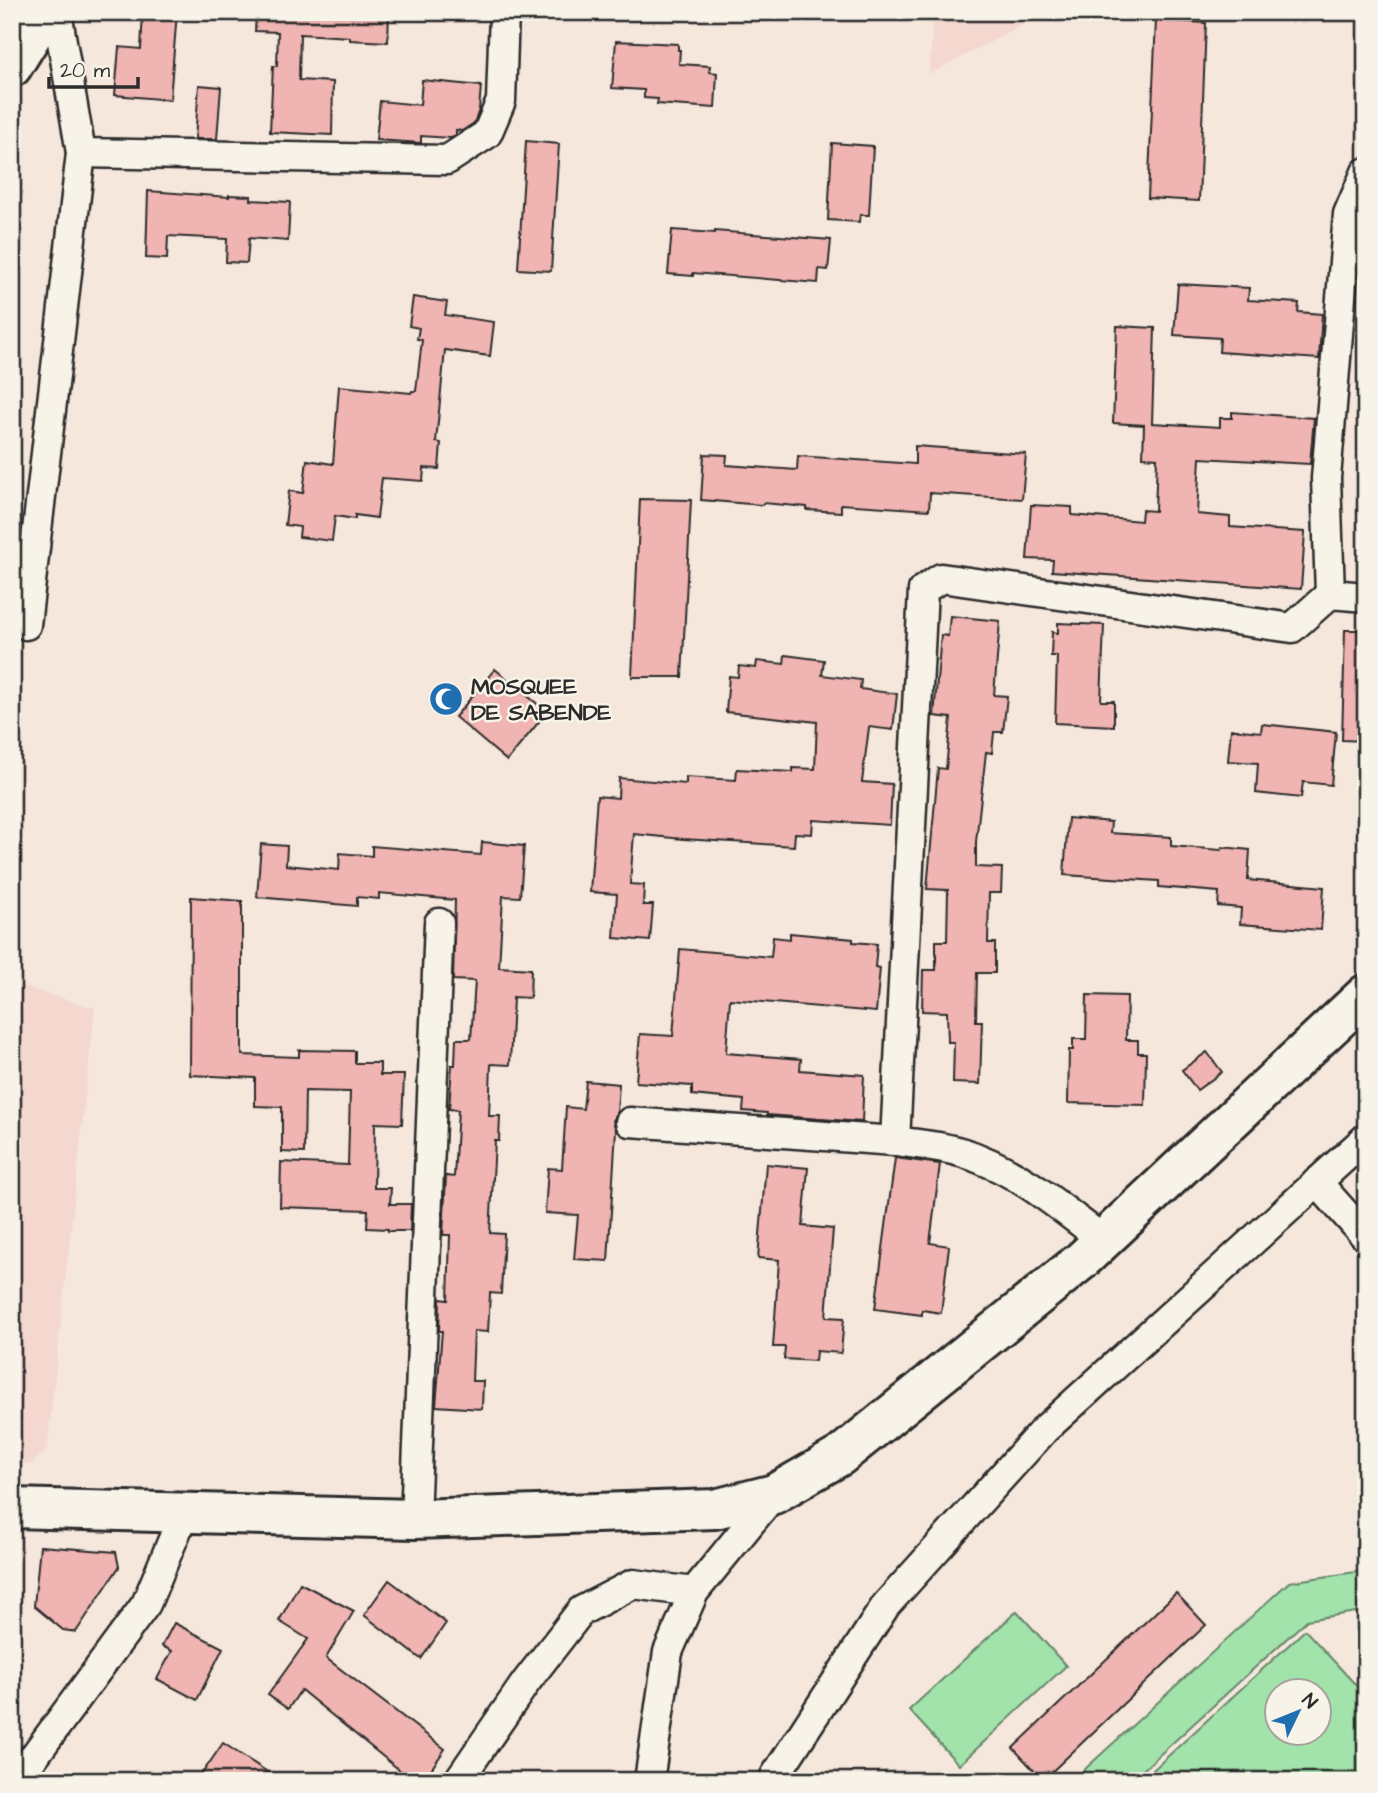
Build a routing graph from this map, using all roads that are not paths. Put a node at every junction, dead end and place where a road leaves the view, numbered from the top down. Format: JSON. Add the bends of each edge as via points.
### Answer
{"nodes":[{"id":1,"x":504,"y":12,"type":"edge"},
{"id":2,"x":38,"y":16,"type":"edge"},
{"id":3,"x":12,"y":67,"type":"edge"},
{"id":4,"x":81,"y":153,"type":"junction"},
{"id":5,"x":1366,"y":172,"type":"edge"},
{"id":6,"x":1330,"y":594,"type":"junction"},
{"id":7,"x":1366,"y":597,"type":"edge"},
{"id":8,"x":26,"y":625,"type":"dead end"},
{"id":9,"x":439,"y":923,"type":"dead end"},
{"id":10,"x":1366,"y":994,"type":"edge"},
{"id":11,"x":630,"y":1122,"type":"dead end"},
{"id":12,"x":1366,"y":1138,"type":"edge"},
{"id":13,"x":895,"y":1141,"type":"junction"},
{"id":14,"x":1317,"y":1182,"type":"junction"},
{"id":15,"x":1366,"y":1237,"type":"edge"},
{"id":16,"x":1104,"y":1240,"type":"junction"},
{"id":17,"x":774,"y":1494,"type":"junction"},
{"id":18,"x":12,"y":1508,"type":"edge"},
{"id":19,"x":184,"y":1513,"type":"junction"},
{"id":20,"x":415,"y":1519,"type":"junction"},
{"id":21,"x":694,"y":1592,"type":"junction"},
{"id":22,"x":775,"y":1776,"type":"dead end"},
{"id":23,"x":16,"y":1781,"type":"edge"},
{"id":24,"x":458,"y":1781,"type":"edge"},
{"id":25,"x":649,"y":1781,"type":"edge"}],
"edges":[{"from":1,"to":4,"type":"street","via":[[501,101],[487,134],[447,160]]},
{"from":2,"to":3,"type":"main road"},
{"from":2,"to":4,"type":"street"},
{"from":4,"to":8,"type":"street"},
{"from":5,"to":6,"type":"street","via":[[1348,214],[1326,478]]},
{"from":6,"to":7,"type":"street"},
{"from":6,"to":13,"type":"street","via":[[1292,628],[941,578],[923,590]]},
{"from":9,"to":20,"type":"street"},
{"from":10,"to":16,"type":"main road"},
{"from":11,"to":13,"type":"street"},
{"from":12,"to":14,"type":"street"},
{"from":13,"to":16,"type":"street","via":[[980,1158],[1020,1179]]},
{"from":14,"to":15,"type":"street"},
{"from":14,"to":22,"type":"street","via":[[1044,1430],[886,1605]]},
{"from":16,"to":17,"type":"main road","via":[[840,1456]]},
{"from":17,"to":20,"type":"main road","via":[[715,1509]]},
{"from":17,"to":21,"type":"street"},
{"from":18,"to":19,"type":"main road"},
{"from":19,"to":20,"type":"main road"},
{"from":19,"to":23,"type":"street","via":[[146,1604]]},
{"from":21,"to":24,"type":"street","via":[[633,1584],[581,1611]]},
{"from":21,"to":25,"type":"street","via":[[668,1652]]}]}
